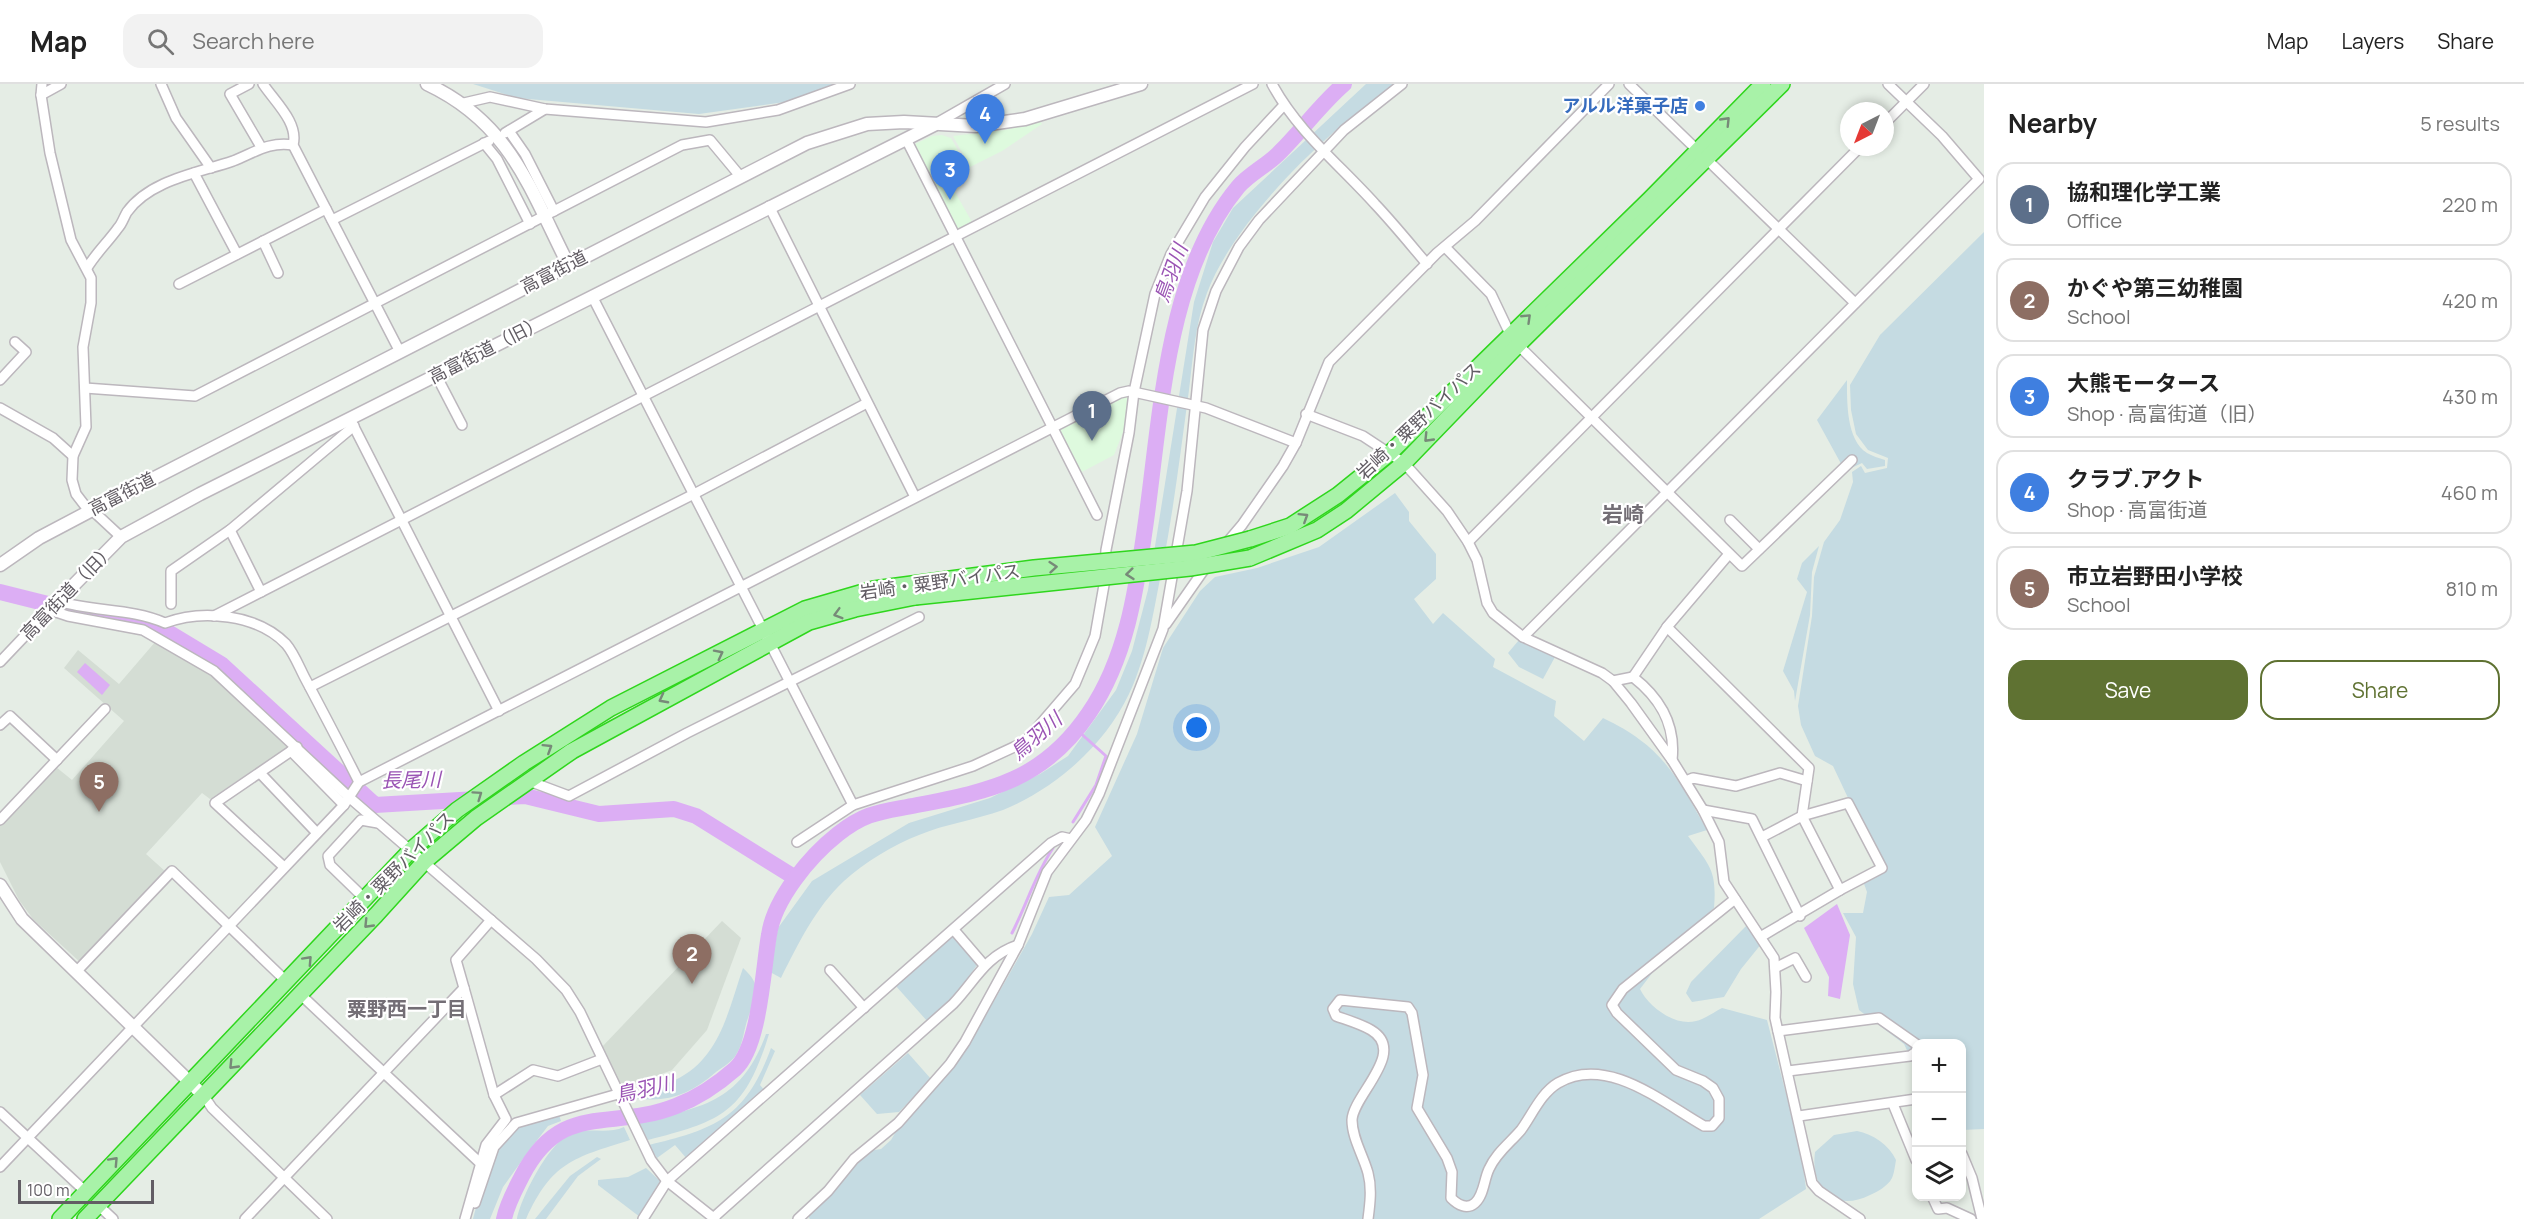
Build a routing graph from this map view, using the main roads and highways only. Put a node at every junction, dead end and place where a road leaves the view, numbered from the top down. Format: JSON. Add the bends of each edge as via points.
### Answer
{"nodes":[{"id":1,"x":1782,"y":84,"type":"edge"},
{"id":2,"x":1759,"y":86,"type":"edge"},
{"id":3,"x":1702,"y":154,"type":"junction"},
{"id":4,"x":1514,"y":339,"type":"junction"},
{"id":5,"x":914,"y":591,"type":"junction"},
{"id":6,"x":767,"y":637,"type":"junction"},
{"id":7,"x":60,"y":1219,"type":"edge"},
{"id":8,"x":85,"y":1219,"type":"edge"}],
"edges":[{"from":1,"to":3,"type":"highway","name":"岩崎・粟野バイパス"},
{"from":3,"to":2,"type":"highway","name":"岩崎・粟野バイパス","one_way":true},
{"from":3,"to":4,"type":"highway","name":"岩崎・粟野バイパス"},
{"from":5,"to":4,"type":"highway","name":"岩崎・粟野バイパス","one_way":true,"bridge":true,"via":[[1034,568],[1196,553],[1290,526],[1338,495],[1390,453]]},
{"from":4,"to":5,"type":"highway","name":"岩崎・粟野バイパス","one_way":true,"bridge":true,"via":[[1404,463],[1317,530],[1250,558],[1190,568]]},
{"from":5,"to":6,"type":"highway","name":"岩崎・粟野バイパス"},
{"from":7,"to":6,"type":"highway","name":"岩崎・粟野バイパス","one_way":true,"via":[[411,850],[457,810],[611,708]]},
{"from":6,"to":8,"type":"highway","name":"岩崎・粟野バイパス","one_way":true,"via":[[572,751],[486,811],[425,861]]}]}
